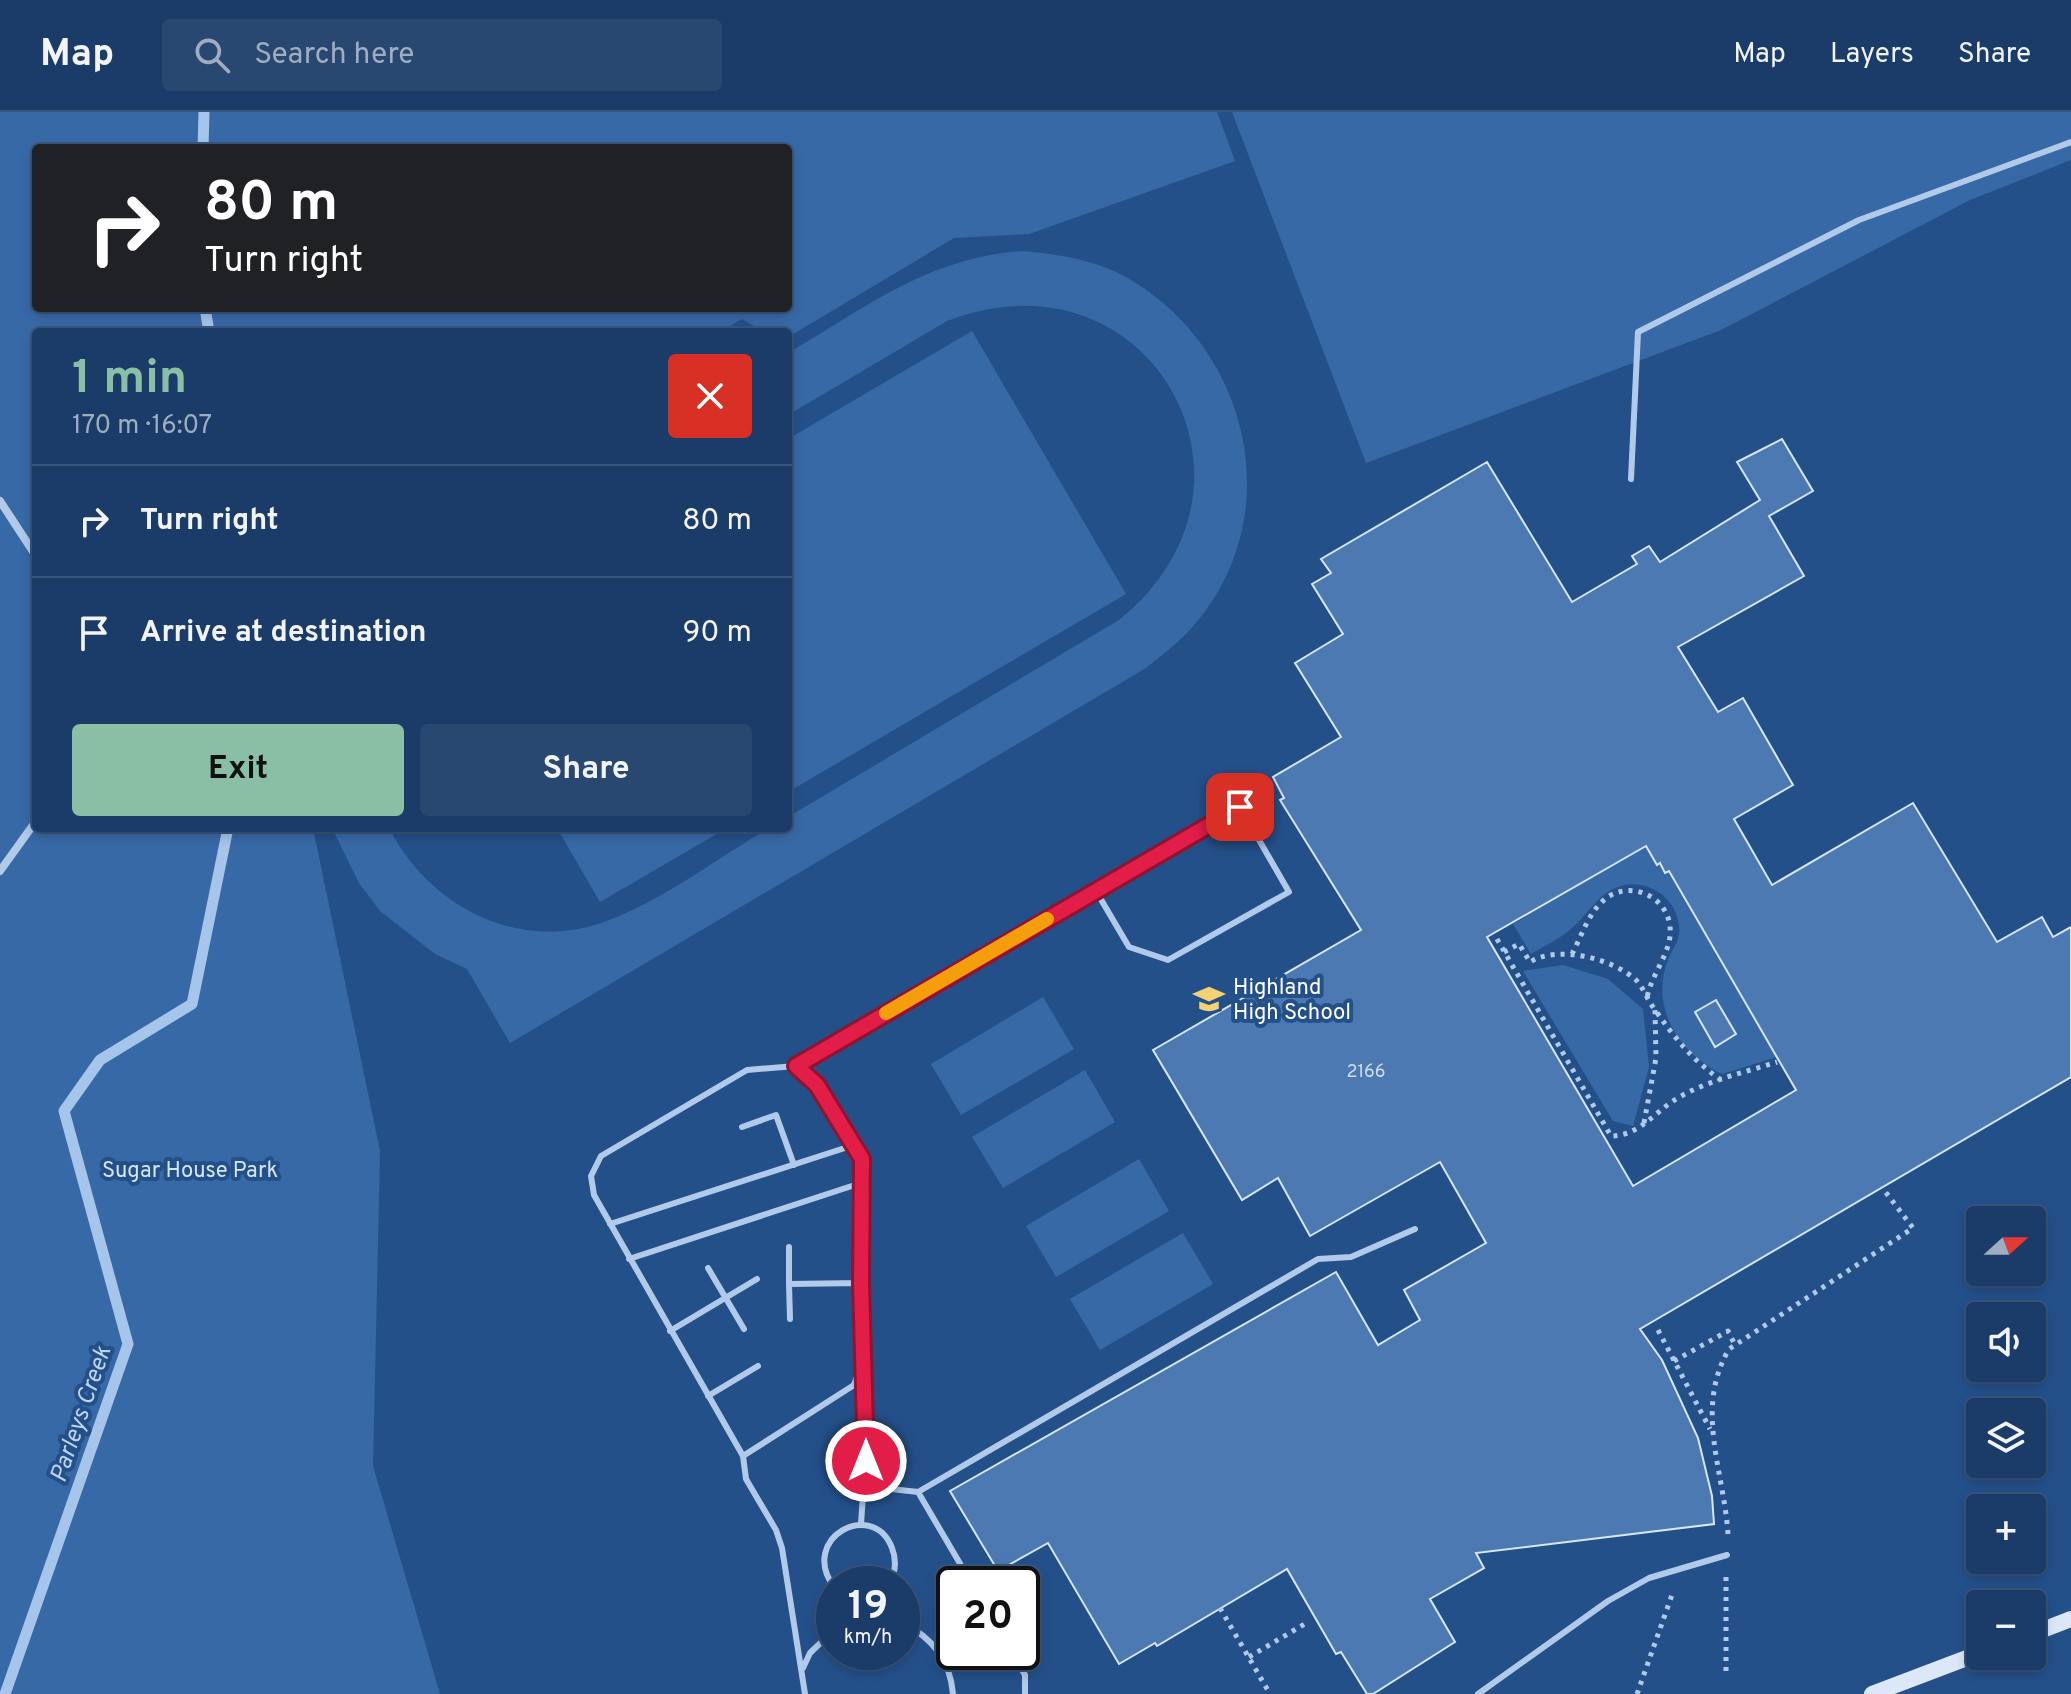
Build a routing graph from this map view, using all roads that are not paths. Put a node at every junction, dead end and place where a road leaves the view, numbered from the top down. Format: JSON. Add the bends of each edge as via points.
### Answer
{"nodes":[{"id":1,"x":2071,"y":142,"type":"edge"},
{"id":2,"x":1631,"y":479,"type":"dead end"},
{"id":3,"x":0,"y":501,"type":"edge"},
{"id":4,"x":32,"y":550,"type":"edge"},
{"id":5,"x":32,"y":827,"type":"edge"},
{"id":6,"x":0,"y":871,"type":"edge"},
{"id":7,"x":1096,"y":891,"type":"junction"},
{"id":8,"x":796,"y":1066,"type":"junction"},
{"id":9,"x":742,"y":1127,"type":"dead end"},
{"id":10,"x":854,"y":1145,"type":"junction"},
{"id":11,"x":794,"y":1165,"type":"junction"},
{"id":12,"x":861,"y":1183,"type":"junction"},
{"id":13,"x":610,"y":1224,"type":"junction"},
{"id":14,"x":1415,"y":1229,"type":"dead end"},
{"id":15,"x":789,"y":1247,"type":"dead end"},
{"id":16,"x":629,"y":1259,"type":"junction"},
{"id":17,"x":708,"y":1268,"type":"dead end"},
{"id":18,"x":757,"y":1279,"type":"dead end"},
{"id":19,"x":861,"y":1283,"type":"junction"},
{"id":20,"x":789,"y":1284,"type":"junction"},
{"id":21,"x":725,"y":1298,"type":"junction"},
{"id":22,"x":790,"y":1319,"type":"dead end"},
{"id":23,"x":744,"y":1329,"type":"dead end"},
{"id":24,"x":670,"y":1331,"type":"junction"},
{"id":25,"x":864,"y":1357,"type":"junction"},
{"id":26,"x":758,"y":1366,"type":"dead end"},
{"id":27,"x":708,"y":1396,"type":"junction"},
{"id":28,"x":743,"y":1456,"type":"junction"},
{"id":29,"x":865,"y":1486,"type":"junction"},
{"id":30,"x":918,"y":1492,"type":"junction"},
{"id":31,"x":861,"y":1524,"type":"junction"},
{"id":32,"x":1727,"y":1555,"type":"road end"},
{"id":33,"x":824,"y":1566,"type":"edge"},
{"id":34,"x":896,"y":1566,"type":"edge"},
{"id":35,"x":961,"y":1566,"type":"edge"},
{"id":36,"x":2071,"y":1619,"type":"edge"},
{"id":37,"x":2046,"y":1629,"type":"edge"},
{"id":38,"x":920,"y":1634,"type":"edge"},
{"id":39,"x":816,"y":1647,"type":"edge"},
{"id":40,"x":1966,"y":1658,"type":"edge"},
{"id":41,"x":803,"y":1668,"type":"junction"},
{"id":42,"x":1022,"y":1670,"type":"edge"},
{"id":43,"x":805,"y":1694,"type":"edge"},
{"id":44,"x":953,"y":1694,"type":"edge"},
{"id":45,"x":1025,"y":1694,"type":"edge"},
{"id":46,"x":1478,"y":1694,"type":"edge"},
{"id":47,"x":1872,"y":1694,"type":"edge"}],
"edges":[{"from":1,"to":2,"type":"lane","via":[[1859,220],[1638,332]]},
{"from":3,"to":4,"type":"street"},
{"from":5,"to":6,"type":"street"},
{"from":7,"to":7,"type":"lane","via":[[1240,807],[1289,892],[1168,960],[1129,947]]},
{"from":7,"to":8,"type":"lane"},
{"from":8,"to":10,"type":"lane","via":[[817,1085]]},
{"from":8,"to":13,"type":"lane","via":[[747,1070],[601,1156],[591,1186]]},
{"from":9,"to":11,"type":"lane","via":[[776,1115]]},
{"from":10,"to":11,"type":"lane"},
{"from":10,"to":12,"type":"lane","via":[[862,1159]]},
{"from":11,"to":13,"type":"lane"},
{"from":12,"to":16,"type":"lane"},
{"from":12,"to":19,"type":"lane"},
{"from":13,"to":16,"type":"lane"},
{"from":14,"to":30,"type":"lane","via":[[1351,1257],[1318,1259]]},
{"from":15,"to":20,"type":"lane"},
{"from":16,"to":24,"type":"lane"},
{"from":17,"to":21,"type":"lane"},
{"from":18,"to":21,"type":"lane"},
{"from":19,"to":20,"type":"lane"},
{"from":19,"to":25,"type":"lane"},
{"from":20,"to":22,"type":"lane"},
{"from":21,"to":23,"type":"lane"},
{"from":21,"to":24,"type":"lane"},
{"from":24,"to":27,"type":"lane"},
{"from":25,"to":28,"type":"lane","via":[[854,1385]]},
{"from":25,"to":29,"type":"lane"},
{"from":26,"to":27,"type":"lane"},
{"from":27,"to":28,"type":"lane"},
{"from":28,"to":41,"type":"lane","via":[[746,1479],[782,1548]]},
{"from":29,"to":30,"type":"lane"},
{"from":29,"to":31,"type":"lane"},
{"from":30,"to":35,"type":"lane"},
{"from":31,"to":33,"type":"lane","via":[[840,1531],[827,1546]]},
{"from":31,"to":34,"type":"lane","via":[[891,1543]]},
{"from":32,"to":46,"type":"lane","via":[[1649,1578]]},
{"from":36,"to":37,"type":"street"},
{"from":38,"to":44,"type":"lane","via":[[934,1644],[948,1669]]},
{"from":39,"to":41,"type":"lane"},
{"from":40,"to":47,"type":"street"},
{"from":41,"to":43,"type":"lane"},
{"from":42,"to":45,"type":"lane"}]}
